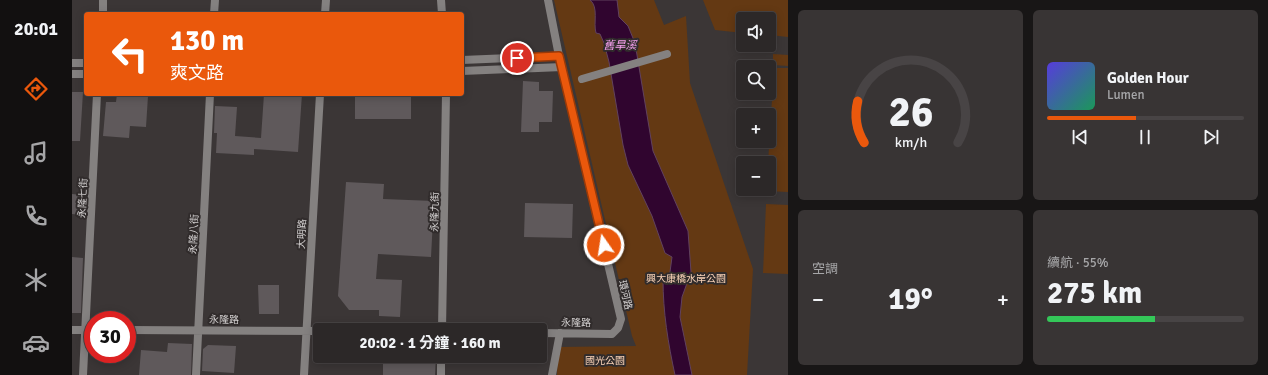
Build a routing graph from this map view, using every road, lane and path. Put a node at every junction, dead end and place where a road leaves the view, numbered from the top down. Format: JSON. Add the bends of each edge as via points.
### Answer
{"nodes":[{"id":1,"x":103,"y":0,"type":"edge"},
{"id":2,"x":215,"y":0,"type":"edge"},
{"id":3,"x":326,"y":0,"type":"edge"},
{"id":4,"x":441,"y":0,"type":"edge"},
{"id":5,"x":548,"y":0,"type":"edge"},
{"id":6,"x":102,"y":12,"type":"edge"},
{"id":7,"x":214,"y":12,"type":"edge"},
{"id":8,"x":325,"y":12,"type":"edge"},
{"id":9,"x":442,"y":12,"type":"edge"},
{"id":10,"x":667,"y":54,"type":"dead end"},
{"id":11,"x":559,"y":56,"type":"junction"},
{"id":12,"x":464,"y":60,"type":"edge"},
{"id":13,"x":72,"y":63,"type":"edge"},
{"id":14,"x":84,"y":63,"type":"edge"},
{"id":15,"x":562,"y":67,"type":"junction"},
{"id":16,"x":464,"y":71,"type":"edge"},
{"id":17,"x":72,"y":74,"type":"edge"},
{"id":18,"x":84,"y":74,"type":"edge"},
{"id":19,"x":582,"y":79,"type":"dead end"},
{"id":20,"x":97,"y":96,"type":"edge"},
{"id":21,"x":210,"y":96,"type":"edge"},
{"id":22,"x":320,"y":96,"type":"edge"},
{"id":23,"x":446,"y":96,"type":"edge"},
{"id":24,"x":91,"y":311,"type":"edge"},
{"id":25,"x":442,"y":323,"type":"edge"},
{"id":26,"x":72,"y":330,"type":"edge"},
{"id":27,"x":84,"y":330,"type":"edge"},
{"id":28,"x":136,"y":330,"type":"edge"},
{"id":29,"x":199,"y":330,"type":"junction"},
{"id":30,"x":306,"y":331,"type":"junction"},
{"id":31,"x":313,"y":331,"type":"edge"},
{"id":32,"x":547,"y":333,"type":"edge"},
{"id":33,"x":560,"y":333,"type":"junction"},
{"id":34,"x":612,"y":334,"type":"joint"},
{"id":35,"x":85,"y":363,"type":"edge"},
{"id":36,"x":442,"y":363,"type":"edge"},
{"id":37,"x":83,"y":375,"type":"edge"},
{"id":38,"x":196,"y":375,"type":"edge"},
{"id":39,"x":304,"y":375,"type":"edge"},
{"id":40,"x":441,"y":375,"type":"edge"},
{"id":41,"x":552,"y":375,"type":"edge"}],
"edges":[{"from":1,"to":6,"type":"street"},
{"from":2,"to":7,"type":"street"},
{"from":3,"to":8,"type":"street"},
{"from":4,"to":9,"type":"street"},
{"from":5,"to":11,"type":"street","name":"環河路"},
{"from":10,"to":19,"type":"street"},
{"from":11,"to":12,"type":"street"},
{"from":11,"to":15,"type":"street","name":"環河路"},
{"from":13,"to":14,"type":"street"},
{"from":15,"to":16,"type":"street"},
{"from":15,"to":34,"type":"street","name":"環河路","via":[[620,319],[618,328]]},
{"from":17,"to":18,"type":"street"},
{"from":20,"to":24,"type":"street","name":"永隆七街"},
{"from":21,"to":29,"type":"street","name":"永隆八街"},
{"from":22,"to":30,"type":"street","name":"大明路"},
{"from":23,"to":25,"type":"street","name":"永隆九街"},
{"from":26,"to":27,"type":"street"},
{"from":28,"to":29,"type":"street","name":"永隆路"},
{"from":29,"to":30,"type":"street","name":"永隆路"},
{"from":29,"to":38,"type":"street","name":"永隆八街"},
{"from":30,"to":31,"type":"street","name":"永隆路"},
{"from":30,"to":39,"type":"street","name":"大明路"},
{"from":32,"to":33,"type":"street","name":"永隆路"},
{"from":33,"to":34,"type":"street","name":"永隆路"},
{"from":33,"to":41,"type":"street"},
{"from":35,"to":37,"type":"street","name":"永隆七街"},
{"from":36,"to":40,"type":"street"}]}
